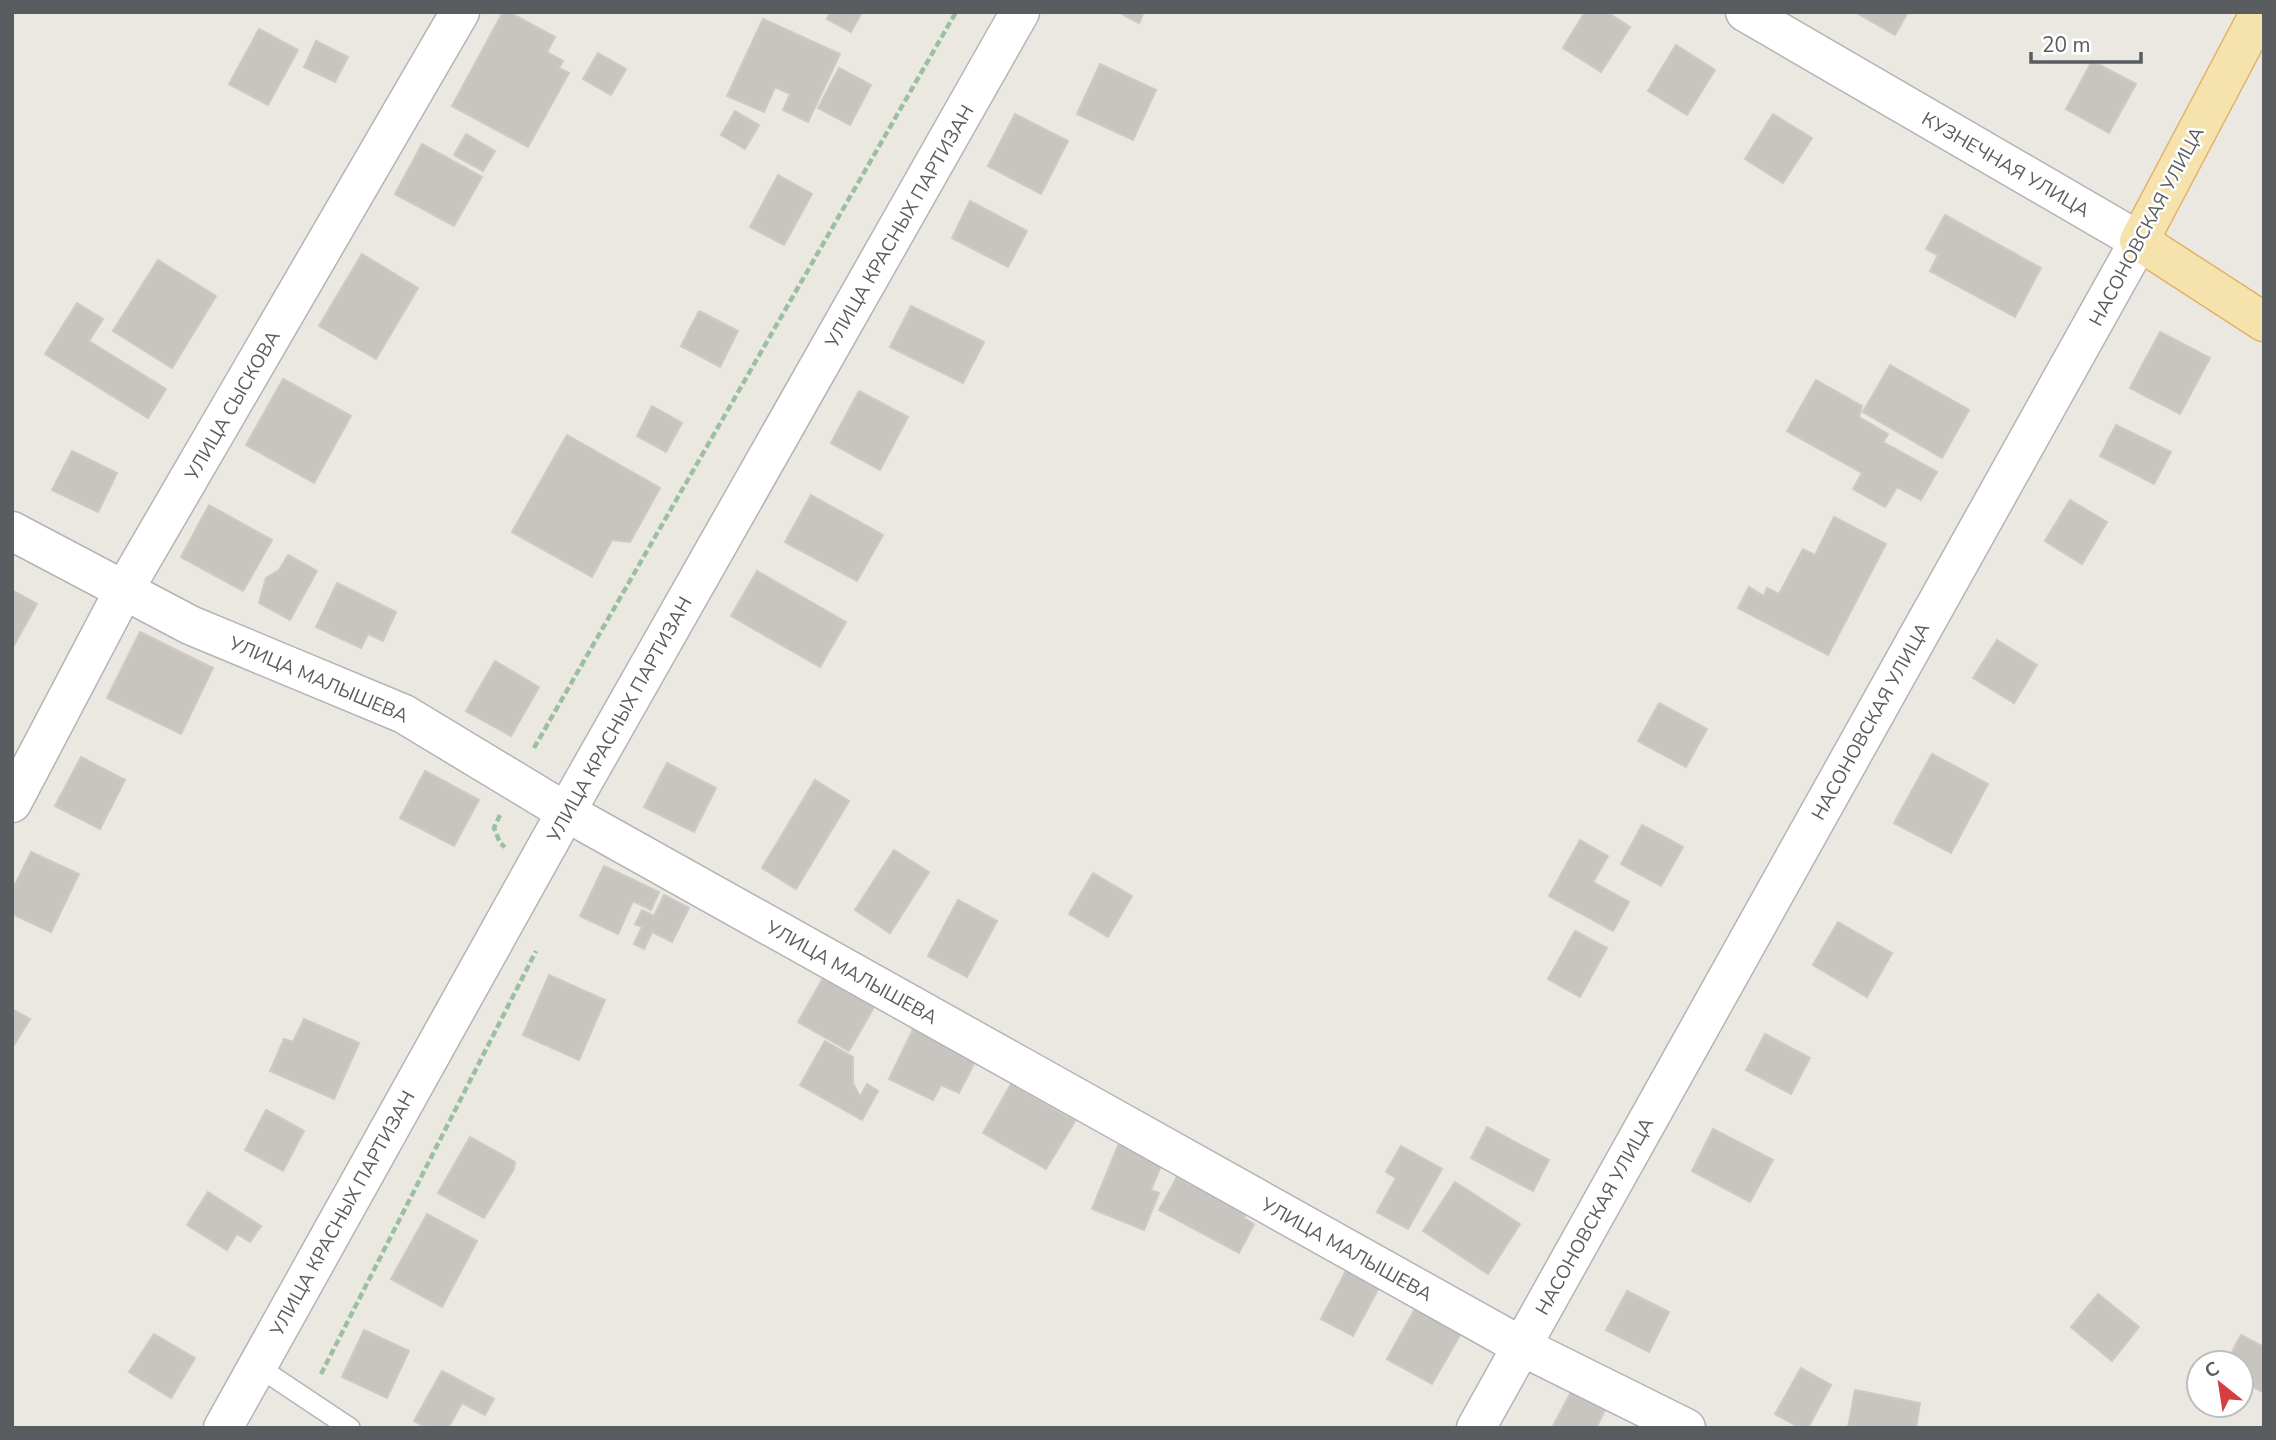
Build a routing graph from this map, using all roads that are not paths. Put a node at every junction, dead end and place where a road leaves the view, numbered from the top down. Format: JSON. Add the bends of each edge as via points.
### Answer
{"nodes":[{"id":1,"x":460,"y":12,"type":"edge"},
{"id":2,"x":1020,"y":12,"type":"edge"},
{"id":3,"x":1745,"y":12,"type":"edge"},
{"id":4,"x":2260,"y":12,"type":"edge"},
{"id":5,"x":2139,"y":241,"type":"junction"},
{"id":6,"x":2264,"y":321,"type":"edge"},
{"id":7,"x":12,"y":531,"type":"edge"},
{"id":8,"x":124,"y":590,"type":"junction"},
{"id":9,"x":12,"y":803,"type":"edge"},
{"id":10,"x":566,"y":812,"type":"junction"},
{"id":11,"x":1521,"y":1346,"type":"junction"},
{"id":12,"x":257,"y":1366,"type":"junction"},
{"id":13,"x":223,"y":1428,"type":"edge"},
{"id":14,"x":350,"y":1428,"type":"edge"},
{"id":15,"x":1476,"y":1428,"type":"edge"},
{"id":16,"x":1686,"y":1428,"type":"edge"}],
"edges":[{"from":1,"to":8,"type":"street","name":"УЛИЦА СЫСКОВА"},
{"from":2,"to":10,"type":"street","name":"УЛИЦА КРАСНЫХ ПАРТИЗАН"},
{"from":3,"to":5,"type":"street","name":"КУЗНЕЧНАЯ УЛИЦА"},
{"from":4,"to":5,"type":"main road","name":"НАСОНОВСКАЯ УЛИЦА"},
{"from":5,"to":6,"type":"main road","name":"КУЗНЕЧНАЯ УЛИЦА"},
{"from":5,"to":11,"type":"street","name":"НАСОНОВСКАЯ УЛИЦА"},
{"from":7,"to":8,"type":"street","name":"УЛИЦА МАЛЫШЕВА"},
{"from":8,"to":9,"type":"street","name":"УЛИЦА СЫСКОВА"},
{"from":8,"to":10,"type":"street","name":"УЛИЦА МАЛЫШЕВА","via":[[190,625],[404,714]]},
{"from":10,"to":11,"type":"street","name":"УЛИЦА МАЛЫШЕВА"},
{"from":10,"to":12,"type":"street","name":"УЛИЦА КРАСНЫХ ПАРТИЗАН"},
{"from":11,"to":15,"type":"street","name":"НАСОНОВСКАЯ УЛИЦА"},
{"from":11,"to":16,"type":"street","name":"УЛИЦА МАЛЫШЕВА"},
{"from":12,"to":13,"type":"street","name":"УЛИЦА КРАСНЫХ ПАРТИЗАН"},
{"from":12,"to":14,"type":"lane"}]}
